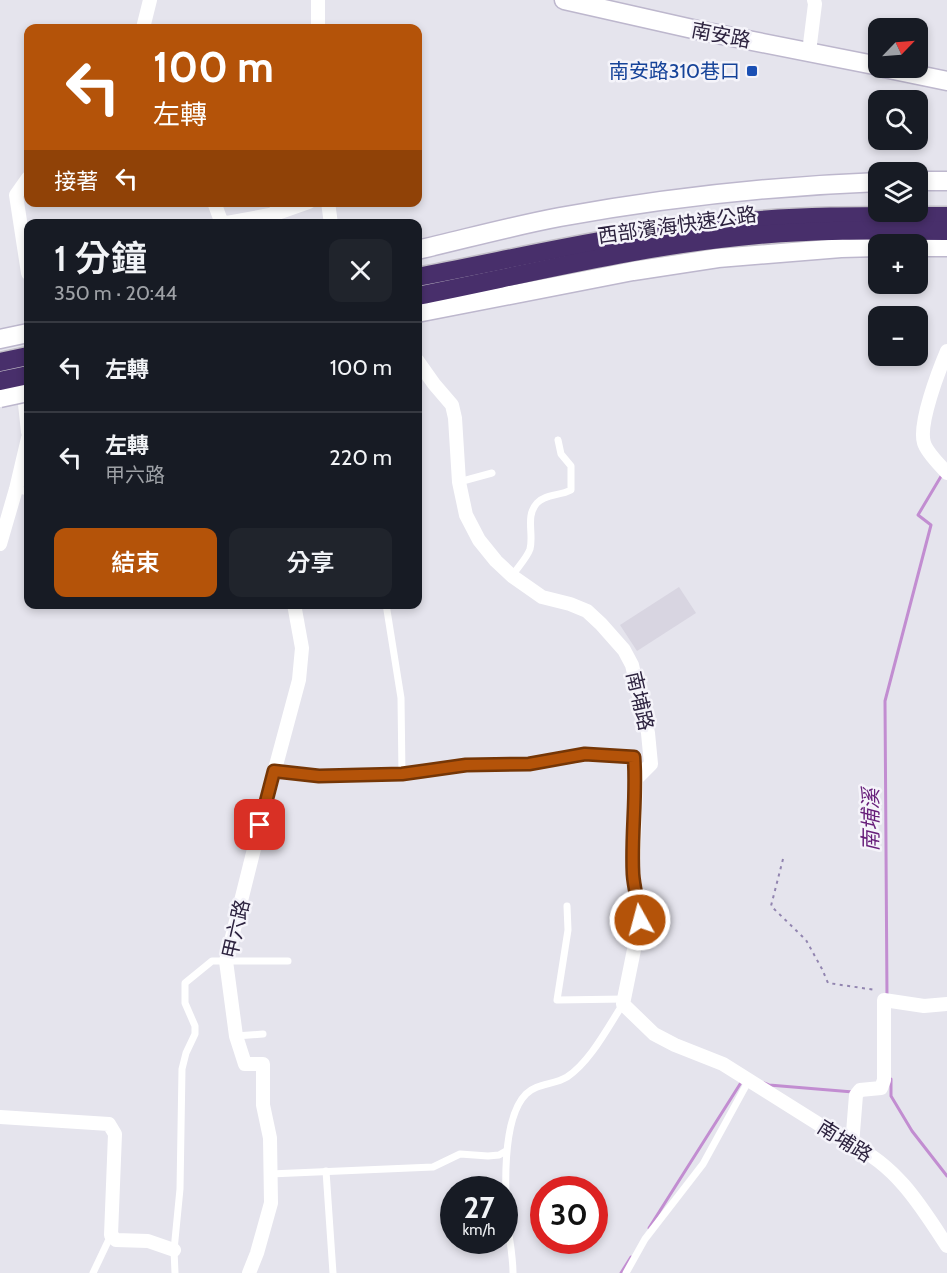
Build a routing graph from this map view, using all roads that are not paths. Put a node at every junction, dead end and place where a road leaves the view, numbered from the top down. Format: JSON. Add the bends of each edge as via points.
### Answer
{"nodes":[{"id":1,"x":150,"y":0,"type":"edge"},
{"id":2,"x":318,"y":0,"type":"edge"},
{"id":3,"x":564,"y":0,"type":"edge"},
{"id":4,"x":814,"y":0,"type":"edge"},
{"id":5,"x":144,"y":24,"type":"edge"},
{"id":6,"x":318,"y":24,"type":"edge"},
{"id":7,"x":808,"y":52,"type":"junction"},
{"id":8,"x":868,"y":64,"type":"edge"},
{"id":9,"x":928,"y":77,"type":"edge"},
{"id":10,"x":947,"y":81,"type":"edge"},
{"id":11,"x":928,"y":181,"type":"edge"},
{"id":12,"x":947,"y":181,"type":"edge"},
{"id":13,"x":868,"y":183,"type":"edge"},
{"id":14,"x":24,"y":184,"type":"edge"},
{"id":15,"x":274,"y":208,"type":"edge"},
{"id":16,"x":947,"y":216,"type":"edge"},
{"id":17,"x":240,"y":219,"type":"edge"},
{"id":18,"x":947,"y":231,"type":"edge"},
{"id":19,"x":24,"y":247,"type":"edge"},
{"id":20,"x":868,"y":247,"type":"edge"},
{"id":21,"x":928,"y":247,"type":"edge"},
{"id":22,"x":947,"y":247,"type":"edge"},
{"id":23,"x":422,"y":249,"type":"edge"},
{"id":24,"x":422,"y":276,"type":"edge"},
{"id":25,"x":422,"y":295,"type":"edge"},
{"id":26,"x":422,"y":312,"type":"edge"},
{"id":27,"x":24,"y":334,"type":"edge"},
{"id":28,"x":0,"y":339,"type":"edge"},
{"id":29,"x":947,"y":351,"type":"edge"},
{"id":30,"x":24,"y":357,"type":"edge"},
{"id":31,"x":0,"y":362,"type":"edge"},
{"id":32,"x":422,"y":367,"type":"edge"},
{"id":33,"x":24,"y":376,"type":"edge"},
{"id":34,"x":0,"y":381,"type":"edge"},
{"id":35,"x":24,"y":393,"type":"edge"},
{"id":36,"x":0,"y":398,"type":"edge"},
{"id":37,"x":558,"y":440,"type":"dead end"},
{"id":38,"x":944,"y":470,"type":"edge"},
{"id":39,"x":24,"y":473,"type":"edge"},
{"id":40,"x":492,"y":473,"type":"dead end"},
{"id":41,"x":459,"y":482,"type":"junction"},
{"id":42,"x":22,"y":490,"type":"edge"},
{"id":43,"x":0,"y":544,"type":"edge"},
{"id":44,"x":512,"y":576,"type":"junction"},
{"id":45,"x":295,"y":609,"type":"edge"},
{"id":46,"x":387,"y":609,"type":"edge"},
{"id":47,"x":274,"y":771,"type":"junction"},
{"id":48,"x":402,"y":774,"type":"junction"},
{"id":49,"x":636,"y":779,"type":"junction"},
{"id":50,"x":567,"y":906,"type":"dead end"},
{"id":51,"x":226,"y":961,"type":"junction"},
{"id":52,"x":288,"y":961,"type":"dead end"},
{"id":53,"x":623,"y":1002,"type":"junction"},
{"id":54,"x":947,"y":1004,"type":"edge"},
{"id":55,"x":263,"y":1034,"type":"dead end"},
{"id":56,"x":236,"y":1036,"type":"junction"},
{"id":57,"x":749,"y":1080,"type":"junction"},
{"id":58,"x":0,"y":1117,"type":"edge"},
{"id":59,"x":852,"y":1145,"type":"junction"},
{"id":60,"x":506,"y":1151,"type":"junction"},
{"id":61,"x":326,"y":1172,"type":"junction"},
{"id":62,"x":270,"y":1174,"type":"junction"},
{"id":63,"x":111,"y":1235,"type":"junction"},
{"id":64,"x":947,"y":1246,"type":"edge"},
{"id":65,"x":174,"y":1250,"type":"junction"},
{"id":66,"x":93,"y":1273,"type":"edge"},
{"id":67,"x":175,"y":1273,"type":"edge"},
{"id":68,"x":249,"y":1273,"type":"edge"},
{"id":69,"x":333,"y":1273,"type":"edge"},
{"id":70,"x":513,"y":1273,"type":"edge"},
{"id":71,"x":626,"y":1273,"type":"edge"}],
"edges":[{"from":1,"to":5,"type":"street"},
{"from":2,"to":6,"type":"street"},
{"from":3,"to":7,"type":"street","name":"南安路"},
{"from":4,"to":7,"type":"street"},
{"from":7,"to":8,"type":"street","name":"南安路"},
{"from":9,"to":10,"type":"street"},
{"from":11,"to":12,"type":"street"},
{"from":13,"to":23,"type":"street","via":[[701,196],[559,217]]},
{"from":14,"to":19,"type":"street","via":[[16,195]]},
{"from":15,"to":17,"type":"street"},
{"from":16,"to":24,"type":"highway","name":"西部濱海快速公路","via":[[834,216],[736,222],[638,235]]},
{"from":18,"to":25,"type":"highway","name":"西部濱海快速公路","via":[[835,230],[738,237],[639,251]]},
{"from":20,"to":26,"type":"street","via":[[718,258]]},
{"from":21,"to":22,"type":"street"},
{"from":27,"to":28,"type":"street"},
{"from":29,"to":38,"type":"street","via":[[933,382],[922,434],[924,444]]},
{"from":30,"to":31,"type":"highway","bridge":true},
{"from":32,"to":41,"type":"street","name":"南埔路","via":[[452,405]]},
{"from":33,"to":34,"type":"highway","bridge":true},
{"from":35,"to":36,"type":"street","bridge":true},
{"from":37,"to":44,"type":"lane","via":[[561,454],[571,466],[571,490],[535,505],[530,548]]},
{"from":39,"to":42,"type":"street"},
{"from":40,"to":41,"type":"lane"},
{"from":41,"to":44,"type":"street","name":"南埔路","via":[[466,515],[479,540]]},
{"from":42,"to":43,"type":"street"},
{"from":44,"to":49,"type":"street","name":"南埔路","via":[[542,597],[587,611],[624,650],[632,665],[651,764]]},
{"from":45,"to":47,"type":"street","name":"甲六路","via":[[302,648],[299,680]]},
{"from":46,"to":48,"type":"lane","via":[[401,698]]},
{"from":47,"to":48,"type":"lane","via":[[319,776]]},
{"from":47,"to":51,"type":"street","name":"甲六路"},
{"from":48,"to":49,"type":"lane","via":[[466,765],[529,764],[585,754],[634,757]]},
{"from":49,"to":53,"type":"street","name":"南埔路","via":[[633,876],[640,920]]},
{"from":50,"to":53,"type":"lane","via":[[568,930],[557,1000]]},
{"from":51,"to":52,"type":"lane"},
{"from":51,"to":56,"type":"street","name":"甲六路"},
{"from":51,"to":65,"type":"lane","via":[[212,961],[185,983],[185,1003],[195,1034],[182,1069],[180,1189]]},
{"from":53,"to":57,"type":"street","name":"南埔路","via":[[654,1034],[723,1064]]},
{"from":53,"to":60,"type":"lane","via":[[595,1048],[573,1072],[524,1096],[509,1128]]},
{"from":54,"to":59,"type":"street","via":[[924,1006],[884,1000],[884,1080],[881,1088],[860,1090],[856,1095]]},
{"from":55,"to":56,"type":"lane"},
{"from":56,"to":62,"type":"street","name":"甲六路","via":[[245,1064],[263,1064]]},
{"from":57,"to":59,"type":"street","name":"南埔路"},
{"from":57,"to":71,"type":"lane","via":[[703,1164],[645,1239]]},
{"from":58,"to":63,"type":"street","via":[[109,1124],[115,1134]]},
{"from":59,"to":64,"type":"street","name":"南埔路","via":[[892,1172],[916,1198]]},
{"from":60,"to":61,"type":"lane","via":[[488,1156],[460,1154],[433,1167]]},
{"from":60,"to":70,"type":"lane"},
{"from":61,"to":62,"type":"lane"},
{"from":61,"to":69,"type":"lane"},
{"from":62,"to":68,"type":"street","name":"甲六路","via":[[271,1203]]},
{"from":63,"to":65,"type":"street","via":[[116,1240],[148,1240]]},
{"from":63,"to":66,"type":"lane"},
{"from":65,"to":67,"type":"lane"}]}
